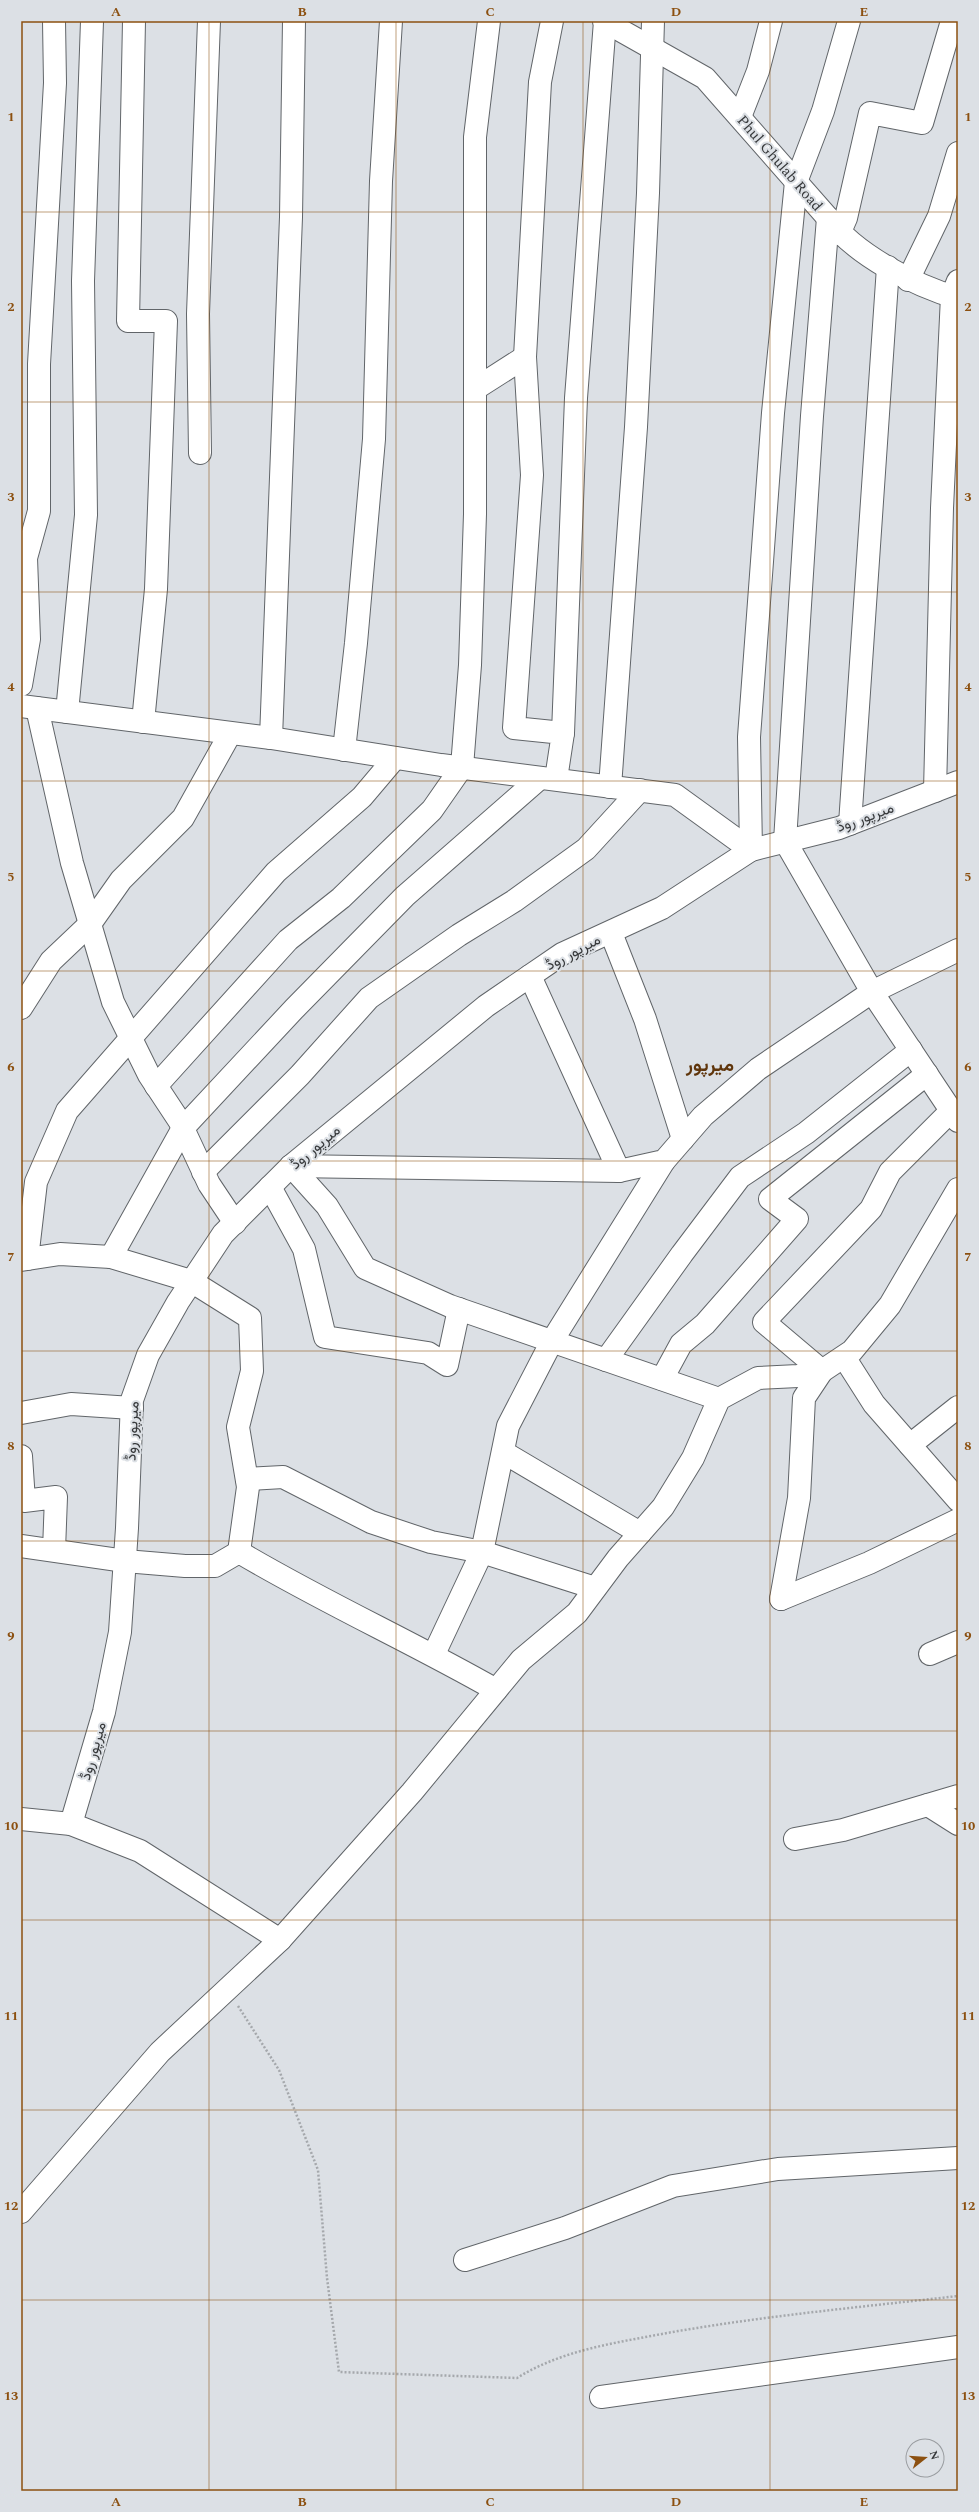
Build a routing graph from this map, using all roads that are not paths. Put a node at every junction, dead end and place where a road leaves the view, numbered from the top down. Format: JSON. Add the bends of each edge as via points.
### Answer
{"nodes":[{"id":1,"x":54,"y":21,"type":"edge"},
{"id":2,"x":92,"y":21,"type":"edge"},
{"id":3,"x":134,"y":21,"type":"edge"},
{"id":4,"x":209,"y":21,"type":"edge"},
{"id":5,"x":294,"y":21,"type":"edge"},
{"id":6,"x":391,"y":21,"type":"edge"},
{"id":7,"x":489,"y":21,"type":"edge"},
{"id":8,"x":552,"y":21,"type":"edge"},
{"id":9,"x":605,"y":21,"type":"edge"},
{"id":10,"x":653,"y":21,"type":"edge"},
{"id":11,"x":772,"y":21,"type":"edge"},
{"id":12,"x":850,"y":21,"type":"edge"},
{"id":13,"x":952,"y":21,"type":"edge"},
{"id":14,"x":653,"y":48,"type":"junction"},
{"id":15,"x":740,"y":117,"type":"junction"},
{"id":16,"x":958,"y":153,"type":"edge"},
{"id":17,"x":796,"y":182,"type":"junction"},
{"id":18,"x":834,"y":226,"type":"junction"},
{"id":19,"x":888,"y":267,"type":"junction"},
{"id":20,"x":908,"y":280,"type":"junction"},
{"id":21,"x":956,"y":292,"type":"edge"},
{"id":22,"x":525,"y":357,"type":"junction"},
{"id":23,"x":475,"y":389,"type":"junction"},
{"id":24,"x":200,"y":453,"type":"dead end"},
{"id":25,"x":21,"y":685,"type":"edge"},
{"id":26,"x":29,"y":707,"type":"edge"},
{"id":27,"x":67,"y":712,"type":"junction"},
{"id":28,"x":143,"y":722,"type":"junction"},
{"id":29,"x":563,"y":733,"type":"junction"},
{"id":30,"x":230,"y":734,"type":"junction"},
{"id":31,"x":271,"y":738,"type":"junction"},
{"id":32,"x":344,"y":750,"type":"junction"},
{"id":33,"x":395,"y":758,"type":"junction"},
{"id":34,"x":462,"y":767,"type":"junction"},
{"id":35,"x":548,"y":779,"type":"junction"},
{"id":36,"x":958,"y":782,"type":"edge"},
{"id":37,"x":610,"y":787,"type":"junction"},
{"id":38,"x":640,"y":790,"type":"junction"},
{"id":39,"x":935,"y":791,"type":"junction"},
{"id":40,"x":850,"y":824,"type":"junction"},
{"id":41,"x":785,"y":841,"type":"junction"},
{"id":42,"x":751,"y":850,"type":"junction"},
{"id":43,"x":90,"y":924,"type":"junction"},
{"id":44,"x":611,"y":933,"type":"junction"},
{"id":45,"x":958,"y":950,"type":"edge"},
{"id":46,"x":530,"y":976,"type":"junction"},
{"id":47,"x":872,"y":992,"type":"junction"},
{"id":48,"x":21,"y":1008,"type":"edge"},
{"id":49,"x":130,"y":1037,"type":"junction"},
{"id":50,"x":911,"y":1050,"type":"junction"},
{"id":51,"x":927,"y":1074,"type":"junction"},
{"id":52,"x":156,"y":1086,"type":"junction"},
{"id":53,"x":954,"y":1116,"type":"edge"},
{"id":54,"x":183,"y":1128,"type":"junction"},
{"id":55,"x":683,"y":1139,"type":"junction"},
{"id":56,"x":664,"y":1160,"type":"junction"},
{"id":57,"x":291,"y":1166,"type":"junction"},
{"id":58,"x":619,"y":1171,"type":"junction"},
{"id":59,"x":203,"y":1172,"type":"junction"},
{"id":60,"x":270,"y":1187,"type":"junction"},
{"id":61,"x":958,"y":1189,"type":"edge"},
{"id":62,"x":235,"y":1223,"type":"junction"},
{"id":63,"x":111,"y":1257,"type":"junction"},
{"id":64,"x":24,"y":1260,"type":"edge"},
{"id":65,"x":191,"y":1281,"type":"junction"},
{"id":66,"x":459,"y":1309,"type":"junction"},
{"id":67,"x":552,"y":1341,"type":"junction"},
{"id":68,"x":844,"y":1357,"type":"junction"},
{"id":69,"x":606,"y":1360,"type":"junction"},
{"id":70,"x":822,"y":1371,"type":"junction"},
{"id":71,"x":662,"y":1379,"type":"junction"},
{"id":72,"x":719,"y":1399,"type":"junction"},
{"id":73,"x":958,"y":1407,"type":"edge"},
{"id":74,"x":132,"y":1408,"type":"junction"},
{"id":75,"x":21,"y":1413,"type":"edge"},
{"id":76,"x":910,"y":1445,"type":"junction"},
{"id":77,"x":503,"y":1452,"type":"junction"},
{"id":78,"x":21,"y":1456,"type":"edge"},
{"id":79,"x":247,"y":1479,"type":"junction"},
{"id":80,"x":958,"y":1500,"type":"edge"},
{"id":81,"x":958,"y":1520,"type":"edge"},
{"id":82,"x":640,"y":1533,"type":"junction"},
{"id":83,"x":21,"y":1546,"type":"edge"},
{"id":84,"x":54,"y":1550,"type":"junction"},
{"id":85,"x":239,"y":1552,"type":"junction"},
{"id":86,"x":482,"y":1552,"type":"junction"},
{"id":87,"x":125,"y":1561,"type":"junction"},
{"id":88,"x":595,"y":1588,"type":"junction"},
{"id":89,"x":958,"y":1642,"type":"edge"},
{"id":90,"x":434,"y":1654,"type":"junction"},
{"id":91,"x":930,"y":1654,"type":"dead end"},
{"id":92,"x":496,"y":1690,"type":"junction"},
{"id":93,"x":958,"y":1796,"type":"edge"},
{"id":94,"x":928,"y":1805,"type":"junction"},
{"id":95,"x":21,"y":1819,"type":"edge"},
{"id":96,"x":71,"y":1824,"type":"junction"},
{"id":97,"x":958,"y":1824,"type":"edge"},
{"id":98,"x":795,"y":1839,"type":"dead end"},
{"id":99,"x":280,"y":1940,"type":"junction"},
{"id":100,"x":958,"y":2158,"type":"edge"},
{"id":101,"x":21,"y":2212,"type":"edge"},
{"id":102,"x":465,"y":2260,"type":"dead end"},
{"id":103,"x":958,"y":2347,"type":"edge"},
{"id":104,"x":601,"y":2397,"type":"dead end"}],
"edges":[{"from":1,"to":25,"type":"street","via":[[54,83],[39,364],[39,511],[26,558],[29,639]]},
{"from":2,"to":27,"type":"street","via":[[83,281],[86,515]]},
{"from":3,"to":28,"type":"street","via":[[128,321],[166,321],[156,589]]},
{"from":4,"to":24,"type":"street","via":[[198,314]]},
{"from":5,"to":31,"type":"street","via":[[291,217]]},
{"from":6,"to":32,"type":"street","via":[[381,181],[374,439]]},
{"from":7,"to":23,"type":"street","via":[[475,136]]},
{"from":8,"to":22,"type":"street","via":[[540,82]]},
{"from":9,"to":14,"type":"street","name":"Phul Ghulab Road"},
{"from":9,"to":29,"type":"street","via":[[576,398]]},
{"from":10,"to":14,"type":"street"},
{"from":11,"to":15,"type":"street","via":[[758,71]]},
{"from":12,"to":17,"type":"street","via":[[823,111]]},
{"from":13,"to":18,"type":"street","via":[[922,123],[870,113],[846,218]]},
{"from":14,"to":15,"type":"street","name":"Phul Ghulab Road","via":[[706,78]]},
{"from":14,"to":37,"type":"street","via":[[636,427]]},
{"from":15,"to":17,"type":"street","name":"Phul Ghulab Road"},
{"from":16,"to":20,"type":"street","via":[[938,216]]},
{"from":17,"to":18,"type":"street","name":"Phul Ghulab Road"},
{"from":17,"to":42,"type":"street","via":[[773,413],[749,737]]},
{"from":18,"to":19,"type":"street","name":"Phul Ghulab Road"},
{"from":18,"to":41,"type":"street","via":[[812,416]]},
{"from":19,"to":20,"type":"street","name":"Phul Ghulab Road"},
{"from":19,"to":40,"type":"street"},
{"from":20,"to":21,"type":"street","name":"Phul Ghulab Road"},
{"from":21,"to":39,"type":"street","via":[[942,508]]},
{"from":22,"to":23,"type":"street"},
{"from":22,"to":29,"type":"street","via":[[532,475],[514,728]]},
{"from":23,"to":34,"type":"street","via":[[475,538],[470,665]]},
{"from":26,"to":27,"type":"street"},
{"from":26,"to":43,"type":"street"},
{"from":27,"to":28,"type":"street"},
{"from":28,"to":30,"type":"street"},
{"from":29,"to":35,"type":"street"},
{"from":30,"to":31,"type":"street"},
{"from":30,"to":43,"type":"street","via":[[183,818],[121,880]]},
{"from":31,"to":32,"type":"street"},
{"from":32,"to":33,"type":"street"},
{"from":33,"to":34,"type":"street"},
{"from":33,"to":49,"type":"street","via":[[362,797],[276,872]]},
{"from":34,"to":35,"type":"street"},
{"from":34,"to":52,"type":"street","via":[[432,810],[341,898],[288,940]]},
{"from":35,"to":37,"type":"street"},
{"from":35,"to":54,"type":"street","via":[[405,896],[294,1008]]},
{"from":36,"to":39,"type":"street","name":"میرپور روڈ"},
{"from":37,"to":38,"type":"street"},
{"from":38,"to":42,"type":"street","via":[[675,795]]},
{"from":38,"to":59,"type":"street","via":[[586,849],[514,901],[459,935],[369,998],[300,1075]]},
{"from":39,"to":40,"type":"street","name":"میرپور روڈ"},
{"from":40,"to":41,"type":"street","name":"میرپور روڈ"},
{"from":41,"to":42,"type":"street","name":"میرپور روڈ"},
{"from":41,"to":47,"type":"street"},
{"from":42,"to":44,"type":"street","name":"میرپور روڈ","via":[[662,908]]},
{"from":43,"to":48,"type":"street","via":[[51,961]]},
{"from":43,"to":49,"type":"street","via":[[114,1002]]},
{"from":44,"to":46,"type":"street","name":"میرپور روڈ","via":[[562,954]]},
{"from":44,"to":55,"type":"street","via":[[645,1019]]},
{"from":45,"to":47,"type":"street"},
{"from":46,"to":57,"type":"street","name":"میرپور روڈ","via":[[486,1006]]},
{"from":46,"to":58,"type":"street"},
{"from":47,"to":50,"type":"street"},
{"from":47,"to":55,"type":"street","via":[[758,1069],[703,1116]]},
{"from":49,"to":52,"type":"street"},
{"from":49,"to":64,"type":"street","via":[[67,1111],[36,1182]]},
{"from":50,"to":51,"type":"street"},
{"from":50,"to":69,"type":"street","via":[[806,1133],[740,1177]]},
{"from":51,"to":53,"type":"street"},
{"from":51,"to":71,"type":"street","via":[[770,1199],[797,1219],[705,1324],[681,1344]]},
{"from":52,"to":54,"type":"street"},
{"from":53,"to":70,"type":"street","via":[[890,1172],[872,1209],[764,1322]]},
{"from":54,"to":59,"type":"street"},
{"from":54,"to":63,"type":"street"},
{"from":55,"to":56,"type":"street"},
{"from":56,"to":58,"type":"street"},
{"from":56,"to":67,"type":"street"},
{"from":57,"to":58,"type":"street"},
{"from":57,"to":60,"type":"street","name":"میرپور روڈ"},
{"from":57,"to":66,"type":"street","via":[[327,1206],[365,1268]]},
{"from":59,"to":62,"type":"street"},
{"from":60,"to":62,"type":"street","name":"میرپور روڈ"},
{"from":60,"to":66,"type":"street","via":[[304,1249],[325,1337],[428,1353],[447,1365]]},
{"from":61,"to":68,"type":"street","via":[[890,1305],[852,1351]]},
{"from":62,"to":65,"type":"street","name":"میرپور روڈ","via":[[223,1234]]},
{"from":63,"to":64,"type":"street","via":[[60,1254]]},
{"from":63,"to":65,"type":"street"},
{"from":65,"to":74,"type":"street","name":"میرپور روڈ","via":[[148,1355],[132,1400]]},
{"from":65,"to":79,"type":"street","via":[[250,1318],[252,1371],[238,1427]]},
{"from":66,"to":67,"type":"street"},
{"from":67,"to":69,"type":"street"},
{"from":67,"to":77,"type":"street","via":[[508,1426]]},
{"from":68,"to":70,"type":"street"},
{"from":68,"to":76,"type":"street","via":[[874,1404]]},
{"from":69,"to":71,"type":"street"},
{"from":70,"to":72,"type":"street","via":[[798,1376],[758,1378]]},
{"from":70,"to":81,"type":"street","via":[[804,1398],[799,1498],[781,1599],[869,1563]]},
{"from":71,"to":72,"type":"street"},
{"from":72,"to":82,"type":"street","via":[[694,1458],[663,1508]]},
{"from":73,"to":76,"type":"street"},
{"from":74,"to":75,"type":"street","via":[[70,1404]]},
{"from":74,"to":87,"type":"street","name":"میرپور روڈ"},
{"from":76,"to":80,"type":"street"},
{"from":77,"to":82,"type":"street"},
{"from":77,"to":86,"type":"street"},
{"from":78,"to":84,"type":"street","via":[[24,1501],[56,1497]]},
{"from":79,"to":85,"type":"street"},
{"from":79,"to":86,"type":"street","via":[[283,1477],[371,1522],[431,1542]]},
{"from":82,"to":88,"type":"street"},
{"from":83,"to":84,"type":"street"},
{"from":84,"to":87,"type":"street"},
{"from":85,"to":87,"type":"street","via":[[215,1566]]},
{"from":85,"to":90,"type":"street","via":[[284,1578]]},
{"from":86,"to":88,"type":"street"},
{"from":86,"to":90,"type":"street"},
{"from":87,"to":96,"type":"street","name":"میرپور روڈ","via":[[120,1632],[104,1712]]},
{"from":88,"to":92,"type":"street","via":[[577,1613],[521,1660]]},
{"from":89,"to":91,"type":"street"},
{"from":90,"to":92,"type":"street"},
{"from":92,"to":99,"type":"street","via":[[412,1792]]},
{"from":93,"to":94,"type":"street"},
{"from":94,"to":97,"type":"street"},
{"from":94,"to":98,"type":"street","via":[[843,1830]]},
{"from":95,"to":96,"type":"street"},
{"from":96,"to":99,"type":"street","via":[[140,1851]]},
{"from":99,"to":101,"type":"street","via":[[160,2052]]},
{"from":100,"to":102,"type":"street","via":[[778,2170],[673,2186],[565,2228]]},
{"from":103,"to":104,"type":"street"}]}
